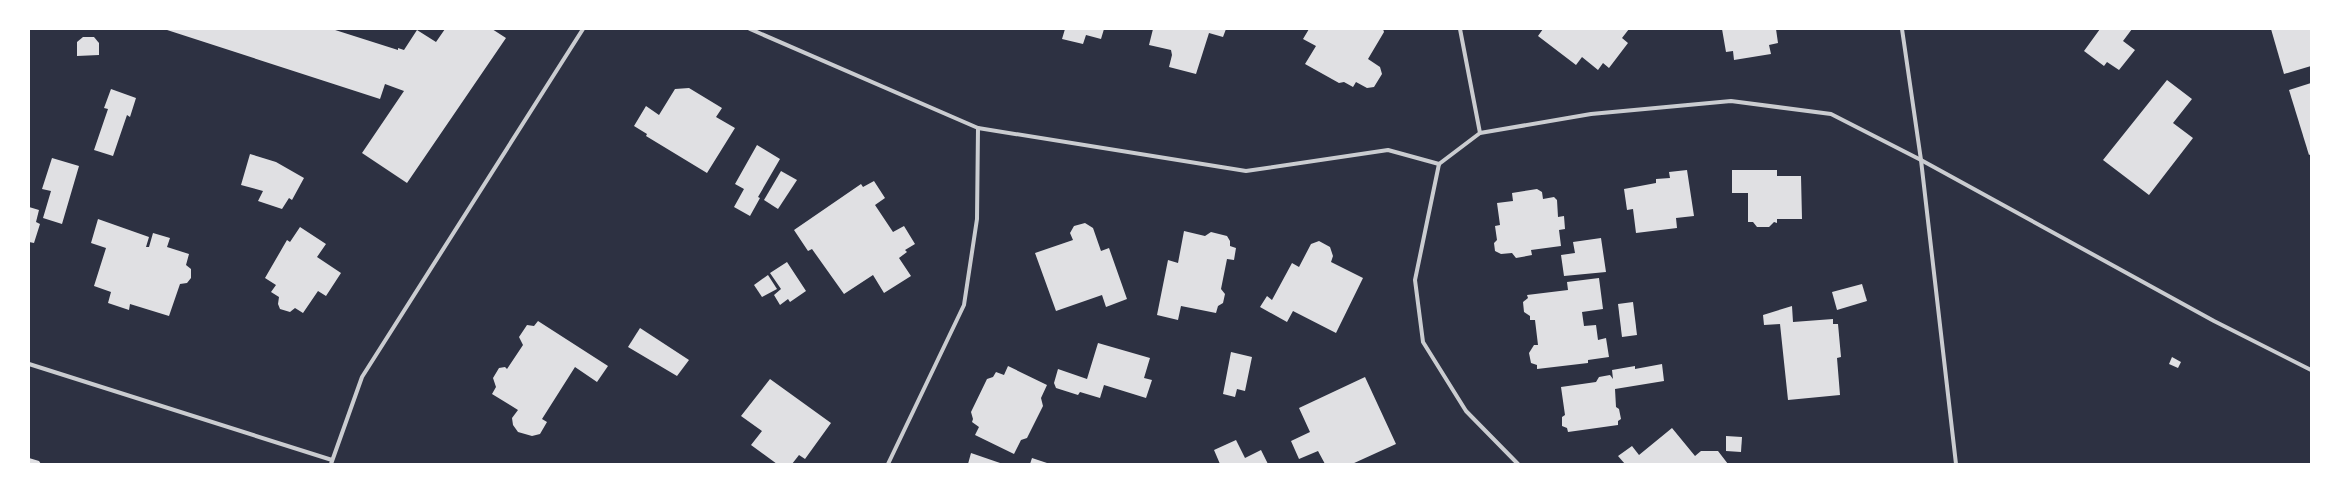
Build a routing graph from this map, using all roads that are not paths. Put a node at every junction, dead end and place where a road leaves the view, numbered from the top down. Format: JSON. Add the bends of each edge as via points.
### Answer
{"nodes":[{"id":1,"x":583,"y":29,"type":"edge"},
{"id":2,"x":750,"y":29,"type":"edge"},
{"id":3,"x":1460,"y":29,"type":"edge"},
{"id":4,"x":1902,"y":29,"type":"edge"},
{"id":5,"x":978,"y":128,"type":"junction"},
{"id":6,"x":1480,"y":133,"type":"junction"},
{"id":7,"x":1921,"y":160,"type":"junction"},
{"id":8,"x":1439,"y":164,"type":"junction"},
{"id":9,"x":29,"y":364,"type":"edge"},
{"id":10,"x":2311,"y":370,"type":"edge"},
{"id":11,"x":332,"y":462,"type":"edge"},
{"id":12,"x":888,"y":464,"type":"edge"},
{"id":13,"x":1518,"y":464,"type":"edge"},
{"id":14,"x":1956,"y":464,"type":"edge"}],
"edges":[{"from":1,"to":11,"type":"street","via":[[362,377]]},
{"from":2,"to":5,"type":"street"},
{"from":3,"to":6,"type":"street"},
{"from":4,"to":7,"type":"street"},
{"from":5,"to":8,"type":"street","via":[[1246,172],[1388,150]]},
{"from":5,"to":12,"type":"street","via":[[977,219],[964,305]]},
{"from":6,"to":7,"type":"street","via":[[1591,114],[1731,101],[1831,114]]},
{"from":6,"to":8,"type":"street"},
{"from":7,"to":10,"type":"street","via":[[2214,321]]},
{"from":7,"to":14,"type":"street"},
{"from":8,"to":13,"type":"street","via":[[1415,280],[1423,342],[1466,411]]},
{"from":9,"to":11,"type":"street"}]}
